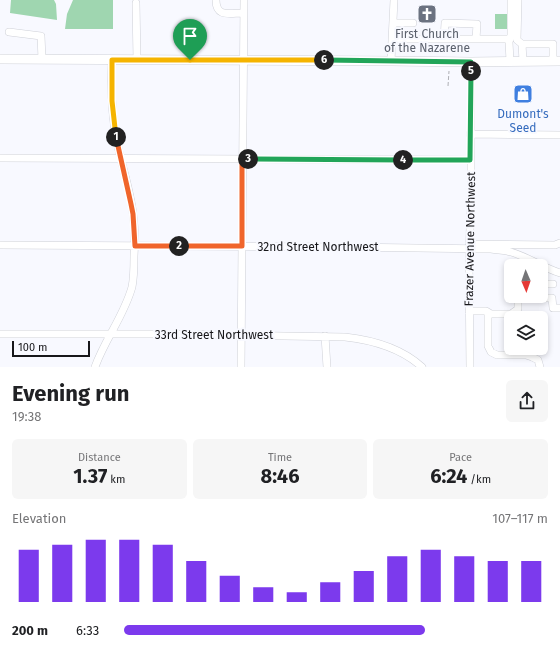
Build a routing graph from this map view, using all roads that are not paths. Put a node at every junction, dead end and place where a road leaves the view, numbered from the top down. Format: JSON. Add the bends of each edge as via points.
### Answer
{"nodes":[{"id":1,"x":216,"y":0,"type":"edge"},
{"id":2,"x":244,"y":0,"type":"edge"},
{"id":3,"x":394,"y":0,"type":"edge"},
{"id":4,"x":511,"y":0,"type":"edge"},
{"id":5,"x":518,"y":0,"type":"edge"},
{"id":6,"x":136,"y":3,"type":"dead end"},
{"id":7,"x":244,"y":13,"type":"junction"},
{"id":8,"x":393,"y":23,"type":"junction"},
{"id":9,"x":413,"y":24,"type":"dead end"},
{"id":10,"x":9,"y":32,"type":"dead end"},
{"id":11,"x":392,"y":39,"type":"junction"},
{"id":12,"x":444,"y":39,"type":"junction"},
{"id":13,"x":476,"y":39,"type":"junction"},
{"id":14,"x":510,"y":39,"type":"junction"},
{"id":15,"x":522,"y":44,"type":"junction"},
{"id":16,"x":0,"y":59,"type":"edge"},
{"id":17,"x":42,"y":59,"type":"junction"},
{"id":18,"x":112,"y":60,"type":"junction"},
{"id":19,"x":137,"y":60,"type":"junction"},
{"id":20,"x":244,"y":60,"type":"junction"},
{"id":21,"x":391,"y":61,"type":"junction"},
{"id":22,"x":523,"y":61,"type":"junction"},
{"id":23,"x":556,"y":61,"type":"edge"},
{"id":24,"x":471,"y":62,"type":"junction"},
{"id":25,"x":510,"y":62,"type":"junction"},
{"id":26,"x":470,"y":134,"type":"junction"},
{"id":27,"x":560,"y":135,"type":"edge"},
{"id":28,"x":0,"y":158,"type":"edge"},
{"id":29,"x":120,"y":158,"type":"junction"},
{"id":30,"x":242,"y":159,"type":"junction"},
{"id":31,"x":470,"y":160,"type":"junction"},
{"id":32,"x":560,"y":243,"type":"edge"},
{"id":33,"x":0,"y":245,"type":"edge"},
{"id":34,"x":135,"y":246,"type":"junction"},
{"id":35,"x":242,"y":246,"type":"junction"},
{"id":36,"x":469,"y":246,"type":"junction"},
{"id":37,"x":525,"y":259,"type":"edge"},
{"id":38,"x":548,"y":269,"type":"edge"},
{"id":39,"x":560,"y":273,"type":"edge"},
{"id":40,"x":548,"y":284,"type":"edge"},
{"id":41,"x":553,"y":284,"type":"dead end"},
{"id":42,"x":548,"y":298,"type":"edge"},
{"id":43,"x":518,"y":303,"type":"edge"},
{"id":44,"x":560,"y":308,"type":"edge"},
{"id":45,"x":469,"y":311,"type":"junction"},
{"id":46,"x":488,"y":313,"type":"junction"},
{"id":47,"x":0,"y":334,"type":"edge"},
{"id":48,"x":110,"y":335,"type":"junction"},
{"id":49,"x":242,"y":335,"type":"junction"},
{"id":50,"x":325,"y":336,"type":"junction"},
{"id":51,"x":95,"y":367,"type":"edge"},
{"id":52,"x":241,"y":367,"type":"edge"},
{"id":53,"x":327,"y":367,"type":"edge"},
{"id":54,"x":422,"y":367,"type":"edge"},
{"id":55,"x":470,"y":367,"type":"edge"},
{"id":56,"x":540,"y":367,"type":"edge"}],
"edges":[{"from":1,"to":7,"type":"street","via":[[216,8],[220,12]]},
{"from":2,"to":7,"type":"street"},
{"from":3,"to":8,"type":"street"},
{"from":4,"to":14,"type":"street"},
{"from":5,"to":15,"type":"street","via":[[517,40]]},
{"from":6,"to":19,"type":"street"},
{"from":7,"to":20,"type":"street"},
{"from":8,"to":9,"type":"street"},
{"from":8,"to":11,"type":"street"},
{"from":10,"to":17,"type":"street","via":[[41,36]]},
{"from":11,"to":12,"type":"street"},
{"from":11,"to":21,"type":"street"},
{"from":12,"to":13,"type":"street"},
{"from":12,"to":13,"type":"street","via":[[445,23],[477,24]]},
{"from":13,"to":14,"type":"street"},
{"from":14,"to":25,"type":"street"},
{"from":15,"to":22,"type":"street"},
{"from":15,"to":23,"type":"street","via":[[553,44]]},
{"from":16,"to":17,"type":"main road"},
{"from":17,"to":18,"type":"main road"},
{"from":18,"to":19,"type":"main road"},
{"from":18,"to":29,"type":"street","via":[[113,120]]},
{"from":19,"to":20,"type":"main road"},
{"from":20,"to":21,"type":"main road"},
{"from":20,"to":30,"type":"street"},
{"from":21,"to":24,"type":"main road"},
{"from":22,"to":23,"type":"main road"},
{"from":22,"to":25,"type":"main road"},
{"from":24,"to":25,"type":"main road"},
{"from":24,"to":26,"type":"street","name":"Frazer Avenue Northwest"},
{"from":26,"to":27,"type":"street"},
{"from":26,"to":31,"type":"street","name":"Frazer Avenue Northwest"},
{"from":28,"to":29,"type":"street"},
{"from":29,"to":30,"type":"street"},
{"from":29,"to":34,"type":"street","via":[[133,214]]},
{"from":30,"to":31,"type":"street"},
{"from":30,"to":35,"type":"street"},
{"from":31,"to":36,"type":"street","name":"Frazer Avenue Northwest"},
{"from":32,"to":36,"type":"street"},
{"from":33,"to":34,"type":"street","name":"32nd Street Northwest"},
{"from":34,"to":35,"type":"street","name":"32nd Street Northwest"},
{"from":34,"to":48,"type":"street","via":[[132,287]]},
{"from":35,"to":36,"type":"street","name":"32nd Street Northwest"},
{"from":35,"to":49,"type":"street"},
{"from":36,"to":37,"type":"street","name":"32nd Street Northwest","via":[[506,251]]},
{"from":36,"to":45,"type":"street","name":"Frazer Avenue Northwest"},
{"from":38,"to":39,"type":"street","name":"32nd Street Northwest"},
{"from":40,"to":41,"type":"street"},
{"from":42,"to":44,"type":"street","via":[[552,298],[552,308]]},
{"from":43,"to":46,"type":"street","via":[[518,309],[511,314]]},
{"from":45,"to":46,"type":"street"},
{"from":45,"to":55,"type":"street","name":"Frazer Avenue Northwest"},
{"from":46,"to":56,"type":"street","via":[[488,346],[491,352],[497,355],[529,356],[538,360]]},
{"from":47,"to":48,"type":"street","name":"33rd Street Northwest"},
{"from":48,"to":49,"type":"street","name":"33rd Street Northwest"},
{"from":48,"to":51,"type":"street"},
{"from":49,"to":50,"type":"street","name":"33rd Street Northwest"},
{"from":49,"to":52,"type":"street"},
{"from":50,"to":53,"type":"street"},
{"from":50,"to":54,"type":"street","name":"33rd Street Northwest","via":[[355,338],[381,345],[410,357]]}]}
